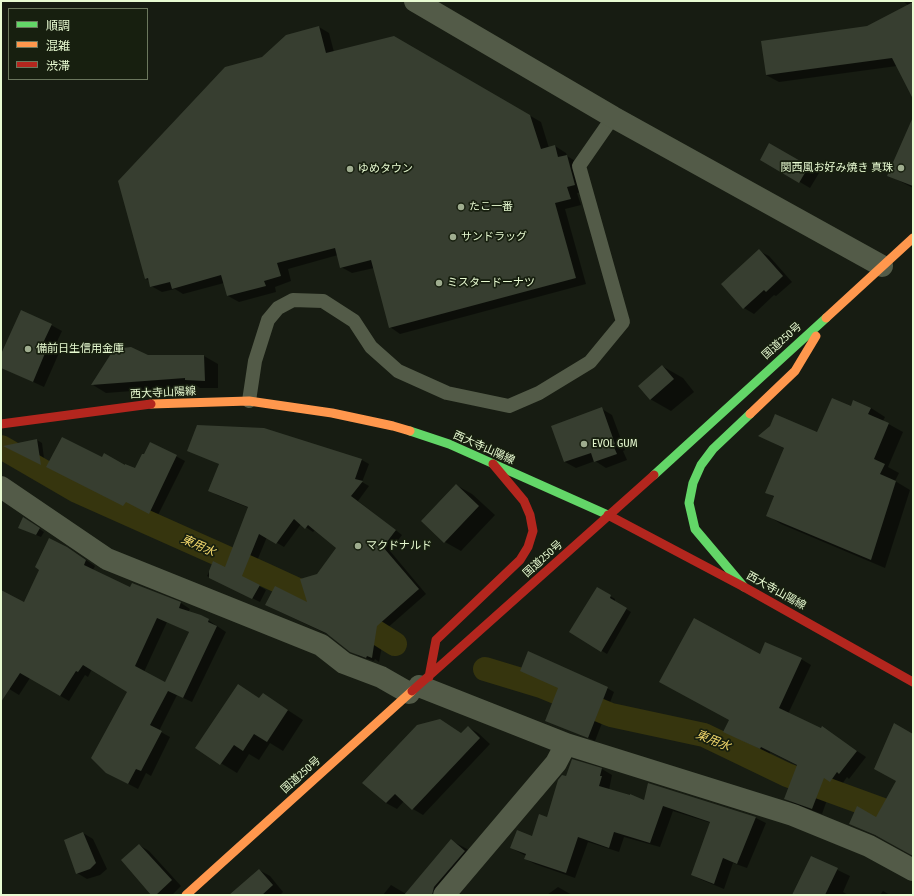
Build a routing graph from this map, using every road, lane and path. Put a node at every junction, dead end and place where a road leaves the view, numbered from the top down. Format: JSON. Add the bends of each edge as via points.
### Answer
{"nodes":[{"id":1,"x":415,"y":1,"type":"edge"},
{"id":2,"x":613,"y":117,"type":"junction"},
{"id":3,"x":913,"y":238,"type":"edge"},
{"id":4,"x":882,"y":266,"type":"junction"},
{"id":5,"x":827,"y":316,"type":"junction"},
{"id":6,"x":249,"y":401,"type":"junction"},
{"id":7,"x":1,"y":424,"type":"edge"},
{"id":8,"x":493,"y":464,"type":"junction"},
{"id":9,"x":1,"y":487,"type":"edge"},
{"id":10,"x":609,"y":516,"type":"junction"},
{"id":11,"x":744,"y":587,"type":"junction"},
{"id":12,"x":913,"y":682,"type":"edge"},
{"id":13,"x":419,"y":686,"type":"junction"},
{"id":14,"x":566,"y":744,"type":"junction"},
{"id":15,"x":913,"y":870,"type":"edge"},
{"id":16,"x":186,"y":895,"type":"edge"},
{"id":17,"x":444,"y":895,"type":"edge"}],
"edges":[{"from":1,"to":2,"type":"street"},
{"from":2,"to":4,"type":"street"},
{"from":2,"to":6,"type":"lane","via":[[579,166],[622,322],[590,362],[539,393],[509,406],[447,393],[398,371],[371,347],[354,321],[323,301],[293,300],[278,308],[268,320],[255,361]]},
{"from":3,"to":4,"type":"main road","name":"国道250号"},
{"from":4,"to":5,"type":"main road","name":"国道250号"},
{"from":5,"to":10,"type":"main road","name":"国道250号"},
{"from":5,"to":11,"type":"main road","via":[[795,371],[713,449],[701,465],[693,483],[689,503],[695,529]]},
{"from":6,"to":7,"type":"main road","name":"西大寺山陽線","via":[[148,404]]},
{"from":6,"to":8,"type":"main road","name":"西大寺山陽線","via":[[332,413],[394,426],[449,444]]},
{"from":8,"to":10,"type":"main road","name":"西大寺山陽線"},
{"from":8,"to":13,"type":"main road","via":[[524,501],[530,515],[533,531],[528,547],[520,560],[436,640]]},
{"from":9,"to":13,"type":"street","via":[[107,559],[321,645],[344,663],[381,677]]},
{"from":10,"to":11,"type":"main road","name":"西大寺山陽線"},
{"from":10,"to":13,"type":"main road","name":"国道250号"},
{"from":11,"to":12,"type":"main road","name":"西大寺山陽線"},
{"from":13,"to":14,"type":"street"},
{"from":13,"to":16,"type":"main road","name":"国道250号"},
{"from":14,"to":15,"type":"street","via":[[793,815],[869,846]]},
{"from":14,"to":17,"type":"street","via":[[556,763]]}]}
